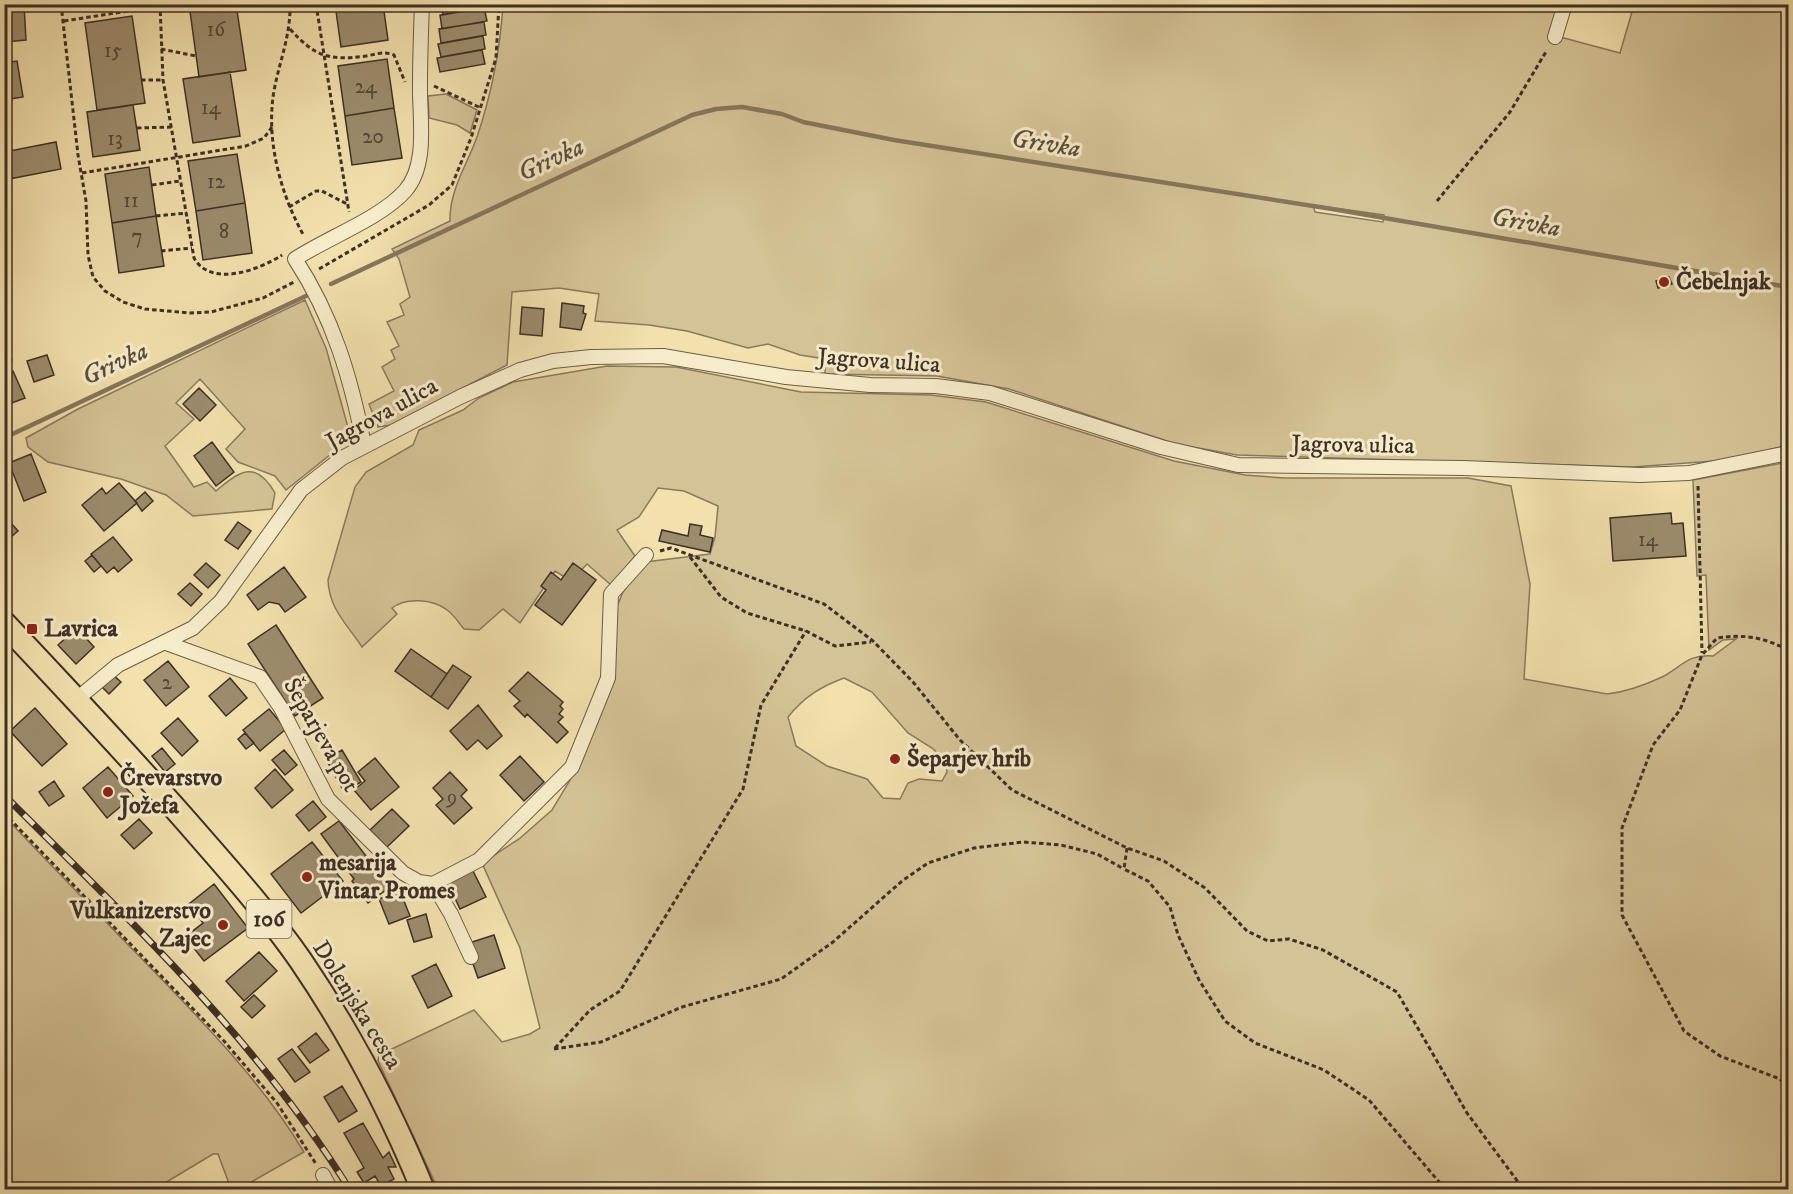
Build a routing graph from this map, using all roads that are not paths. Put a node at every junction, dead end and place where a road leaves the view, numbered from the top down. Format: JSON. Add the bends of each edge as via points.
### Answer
{"nodes":[{"id":1,"x":422,"y":4,"type":"edge"},
{"id":2,"x":1564,"y":4,"type":"edge"},
{"id":3,"x":1555,"y":37,"type":"road end"},
{"id":4,"x":364,"y":445,"type":"junction"},
{"id":5,"x":1788,"y":453,"type":"edge"},
{"id":6,"x":646,"y":555,"type":"road end"},
{"id":7,"x":4,"y":623,"type":"edge"},
{"id":8,"x":166,"y":643,"type":"junction"},
{"id":9,"x":77,"y":699,"type":"junction"},
{"id":10,"x":434,"y":884,"type":"junction"},
{"id":11,"x":471,"y":957,"type":"dead end"},
{"id":12,"x":323,"y":1175,"type":"road end"},
{"id":13,"x":332,"y":1190,"type":"edge"},
{"id":14,"x":423,"y":1190,"type":"edge"}],
"edges":[{"from":1,"to":4,"type":"street","via":[[419,156],[414,178],[396,199],[295,259],[324,309],[352,383]]},
{"from":2,"to":3,"type":"street"},
{"from":4,"to":5,"type":"street","name":"Jagrova ulica","via":[[520,370],[591,357],[663,357],[786,377],[990,393],[1161,447],[1238,465],[1640,475],[1697,471]]},
{"from":4,"to":8,"type":"street","name":"Jagrova ulica","via":[[301,490],[221,601],[193,628]]},
{"from":6,"to":10,"type":"street","via":[[611,594],[608,678],[572,767],[479,860]]},
{"from":7,"to":9,"type":"main road","name":"Dolenjska cesta","number":"106"},
{"from":8,"to":9,"type":"street","name":"Jagrova ulica","via":[[118,665]]},
{"from":8,"to":10,"type":"street","name":"Šeparjeva pot","via":[[260,677],[281,708],[328,799],[403,873],[419,882]]},
{"from":9,"to":14,"type":"main road","name":"Dolenjska cesta","number":"106","via":[[252,897],[300,961],[381,1095]]},
{"from":10,"to":11,"type":"street"},
{"from":12,"to":13,"type":"street"}]}
